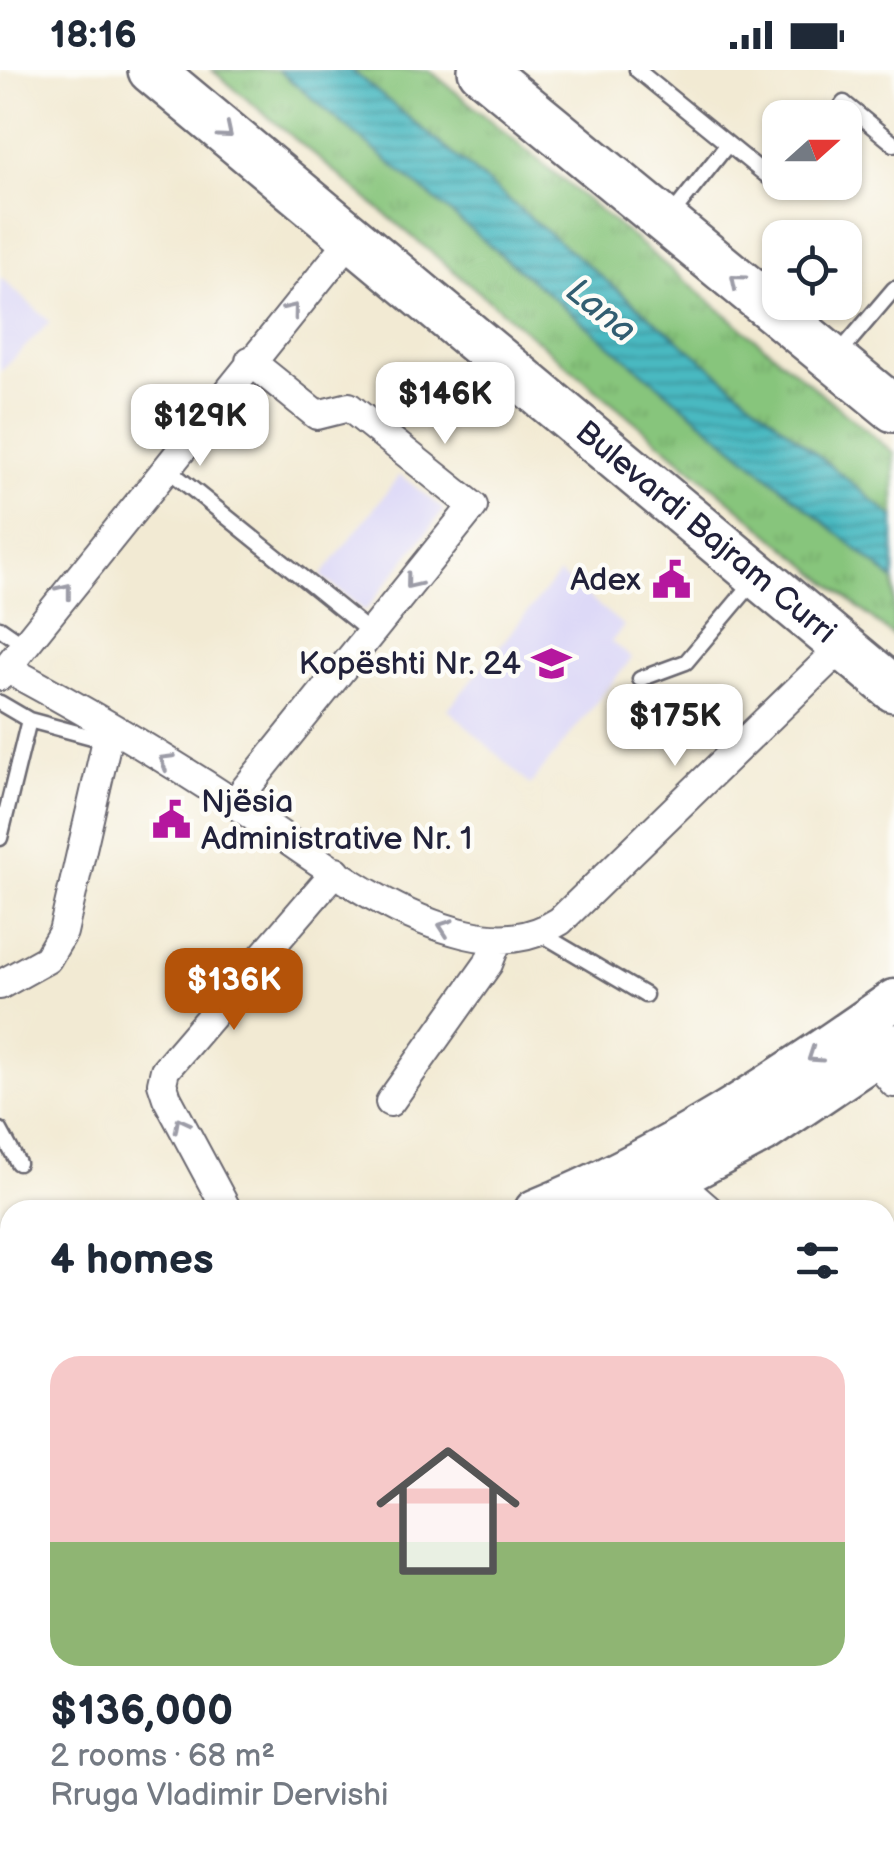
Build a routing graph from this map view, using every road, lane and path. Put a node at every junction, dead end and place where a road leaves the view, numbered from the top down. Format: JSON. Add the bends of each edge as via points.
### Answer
{"nodes":[{"id":1,"x":151,"y":70,"type":"edge"},
{"id":2,"x":637,"y":70,"type":"edge"},
{"id":3,"x":487,"y":72,"type":"edge"},
{"id":4,"x":862,"y":118,"type":"edge"},
{"id":5,"x":728,"y":144,"type":"junction"},
{"id":6,"x":894,"y":144,"type":"edge"},
{"id":7,"x":762,"y":172,"type":"edge"},
{"id":8,"x":666,"y":222,"type":"junction"},
{"id":9,"x":352,"y":238,"type":"junction"},
{"id":10,"x":894,"y":289,"type":"edge"},
{"id":11,"x":833,"y":360,"type":"junction"},
{"id":12,"x":250,"y":361,"type":"junction"},
{"id":13,"x":894,"y":409,"type":"edge"},
{"id":14,"x":165,"y":466,"type":"junction"},
{"id":15,"x":757,"y":576,"type":"junction"},
{"id":16,"x":371,"y":633,"type":"junction"},
{"id":17,"x":11,"y":636,"type":"edge"},
{"id":18,"x":842,"y":646,"type":"junction"},
{"id":19,"x":3,"y":672,"type":"edge"},
{"id":20,"x":640,"y":679,"type":"dead end"},
{"id":21,"x":894,"y":688,"type":"edge"},
{"id":22,"x":0,"y":703,"type":"edge"},
{"id":23,"x":29,"y":720,"type":"junction"},
{"id":24,"x":108,"y":734,"type":"junction"},
{"id":25,"x":234,"y":803,"type":"junction"},
{"id":26,"x":0,"y":838,"type":"edge"},
{"id":27,"x":336,"y":871,"type":"junction"},
{"id":28,"x":540,"y":934,"type":"junction"},
{"id":29,"x":498,"y":939,"type":"junction"},
{"id":30,"x":0,"y":985,"type":"edge"},
{"id":31,"x":645,"y":995,"type":"dead end"},
{"id":32,"x":894,"y":1000,"type":"edge"},
{"id":33,"x":887,"y":1062,"type":"edge"},
{"id":34,"x":390,"y":1102,"type":"dead end"},
{"id":35,"x":0,"y":1130,"type":"edge"},
{"id":36,"x":18,"y":1163,"type":"dead end"},
{"id":37,"x":677,"y":1182,"type":"junction"},
{"id":38,"x":222,"y":1200,"type":"edge"},
{"id":39,"x":557,"y":1200,"type":"edge"},
{"id":40,"x":638,"y":1200,"type":"edge"},
{"id":41,"x":698,"y":1200,"type":"edge"}],
"edges":[{"from":1,"to":9,"type":"main road","name":"Bulevardi Bajram Curri","one_way":true},
{"from":2,"to":5,"type":"lane"},
{"from":3,"to":8,"type":"main road"},
{"from":4,"to":6,"type":"lane"},
{"from":5,"to":7,"type":"lane"},
{"from":5,"to":8,"type":"lane"},
{"from":11,"to":8,"type":"main road","one_way":true},
{"from":12,"to":9,"type":"street","one_way":true},
{"from":9,"to":15,"type":"main road","name":"Bulevardi Bajram Curri"},
{"from":10,"to":11,"type":"lane"},
{"from":11,"to":13,"type":"main road"},
{"from":12,"to":14,"type":"street"},
{"from":12,"to":16,"type":"street","one_way":true,"via":[[317,415],[348,407],[472,506]]},
{"from":14,"to":16,"type":"lane"},
{"from":17,"to":14,"type":"street","one_way":true},
{"from":15,"to":18,"type":"main road","name":"Bulevardi Bajram Curri"},
{"from":15,"to":20,"type":"lane","via":[[686,662]]},
{"from":16,"to":25,"type":"street"},
{"from":17,"to":19,"type":"street"},
{"from":18,"to":21,"type":"main road","name":"Bulevardi Bajram Curri"},
{"from":18,"to":28,"type":"street"},
{"from":19,"to":24,"type":"street"},
{"from":22,"to":23,"type":"lane"},
{"from":23,"to":24,"type":"lane"},
{"from":23,"to":26,"type":"lane"},
{"from":25,"to":24,"type":"street","one_way":true},
{"from":24,"to":30,"type":"street","via":[[63,932],[47,959]]},
{"from":25,"to":27,"type":"street"},
{"from":29,"to":27,"type":"street","one_way":true,"via":[[408,913]]},
{"from":38,"to":27,"type":"street","one_way":true,"via":[[168,1098],[164,1070]]},
{"from":28,"to":29,"type":"street"},
{"from":28,"to":31,"type":"lane"},
{"from":29,"to":34,"type":"street","via":[[488,964]]},
{"from":32,"to":39,"type":"main road","one_way":true,"via":[[746,1102]]},
{"from":33,"to":37,"type":"main road"},
{"from":35,"to":36,"type":"lane"},
{"from":37,"to":40,"type":"main road"},
{"from":37,"to":41,"type":"street"}]}
